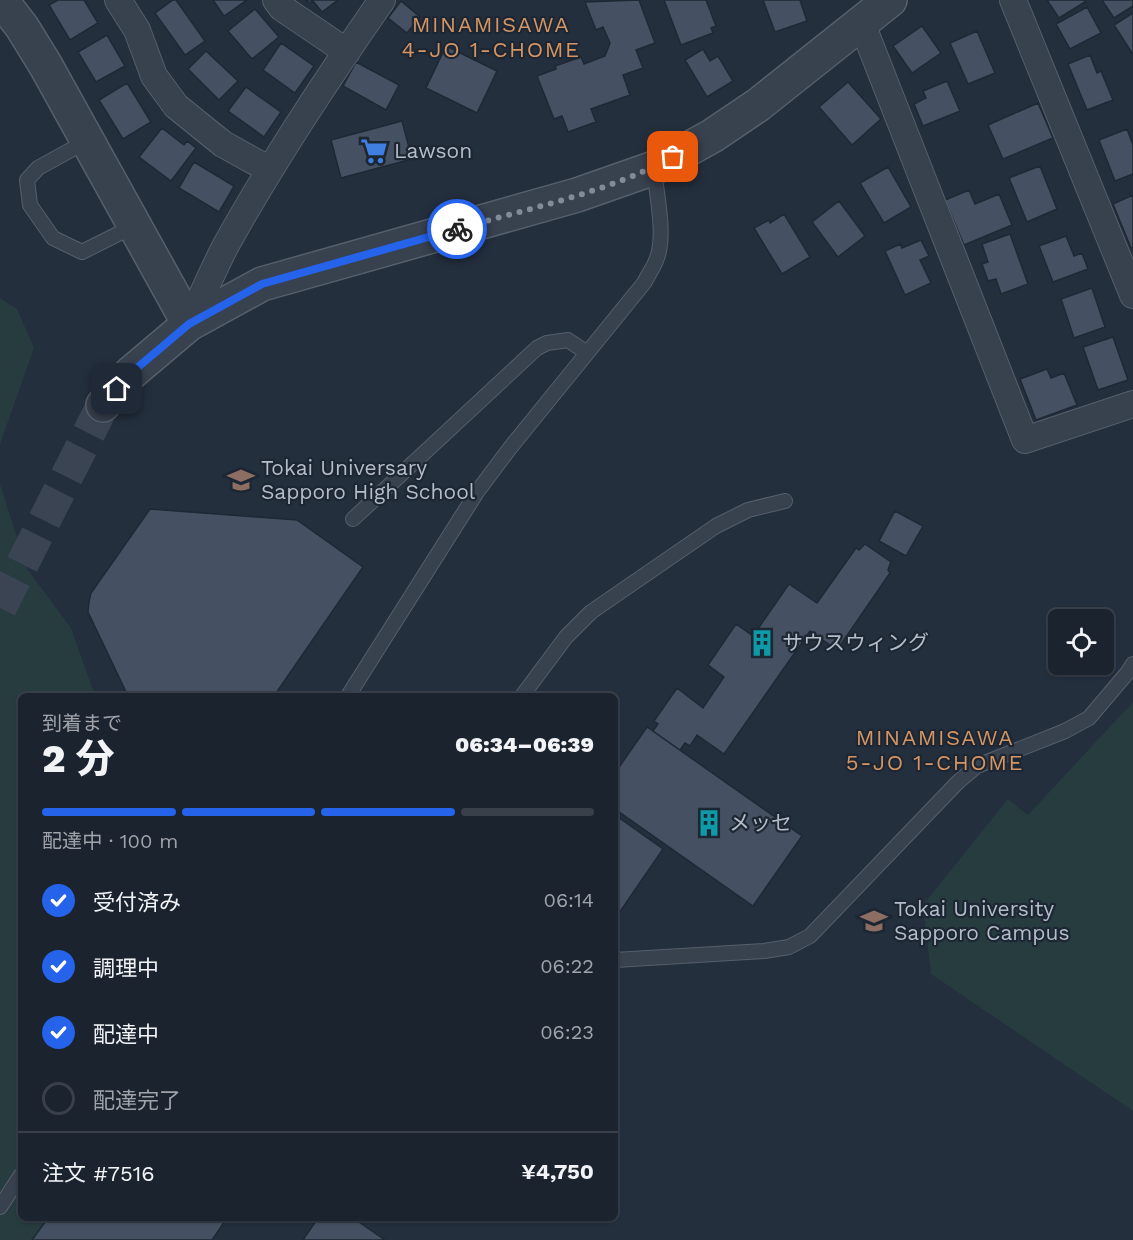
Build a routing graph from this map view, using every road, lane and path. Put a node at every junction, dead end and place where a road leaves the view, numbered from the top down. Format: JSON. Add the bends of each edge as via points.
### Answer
{"nodes":[{"id":1,"x":1,"y":0,"type":"edge"},
{"id":2,"x":118,"y":0,"type":"edge"},
{"id":3,"x":276,"y":0,"type":"edge"},
{"id":4,"x":382,"y":0,"type":"edge"},
{"id":5,"x":890,"y":0,"type":"edge"},
{"id":6,"x":1014,"y":0,"type":"edge"},
{"id":7,"x":862,"y":24,"type":"junction"},
{"id":8,"x":347,"y":52,"type":"junction"},
{"id":9,"x":87,"y":141,"type":"junction"},
{"id":10,"x":654,"y":168,"type":"junction"},
{"id":11,"x":270,"y":170,"type":"junction"},
{"id":12,"x":134,"y":226,"type":"junction"},
{"id":13,"x":1133,"y":295,"type":"edge"},
{"id":14,"x":189,"y":324,"type":"junction"},
{"id":15,"x":587,"y":353,"type":"junction"},
{"id":16,"x":1133,"y":404,"type":"edge"},
{"id":17,"x":103,"y":405,"type":"tunnel mouth"},
{"id":18,"x":785,"y":501,"type":"dead end"},
{"id":19,"x":353,"y":519,"type":"dead end"},
{"id":20,"x":1133,"y":664,"type":"edge"},
{"id":21,"x":350,"y":693,"type":"edge"},
{"id":22,"x":524,"y":693,"type":"edge"},
{"id":23,"x":618,"y":960,"type":"edge"},
{"id":24,"x":18,"y":1180,"type":"edge"},
{"id":25,"x":0,"y":1207,"type":"edge"}],
"edges":[{"from":1,"to":9,"type":"street","via":[[46,66]]},
{"from":2,"to":11,"type":"street","via":[[137,30],[154,76],[176,106],[224,144]]},
{"from":3,"to":8,"type":"street"},
{"from":4,"to":8,"type":"street"},
{"from":5,"to":7,"type":"street"},
{"from":6,"to":13,"type":"street"},
{"from":7,"to":10,"type":"street","via":[[758,105]]},
{"from":7,"to":16,"type":"street","via":[[1025,440]]},
{"from":8,"to":11,"type":"street"},
{"from":9,"to":12,"type":"street"},
{"from":9,"to":12,"type":"lane","via":[[38,168],[27,180],[30,205],[52,238],[82,252]]},
{"from":10,"to":14,"type":"street","via":[[577,195],[262,284]]},
{"from":10,"to":15,"type":"lane","via":[[660,228],[657,258],[644,283]]},
{"from":11,"to":14,"type":"street","via":[[226,245]]},
{"from":12,"to":14,"type":"street"},
{"from":14,"to":17,"type":"street","via":[[131,373]]},
{"from":15,"to":19,"type":"lane","via":[[568,340],[537,348]]},
{"from":15,"to":21,"type":"lane","via":[[477,492]]},
{"from":18,"to":22,"type":"lane","via":[[748,510],[716,526],[591,612],[566,637]]},
{"from":20,"to":23,"type":"lane","via":[[1089,718],[977,766],[810,936],[789,947],[764,951]]},
{"from":24,"to":25,"type":"lane"}]}
